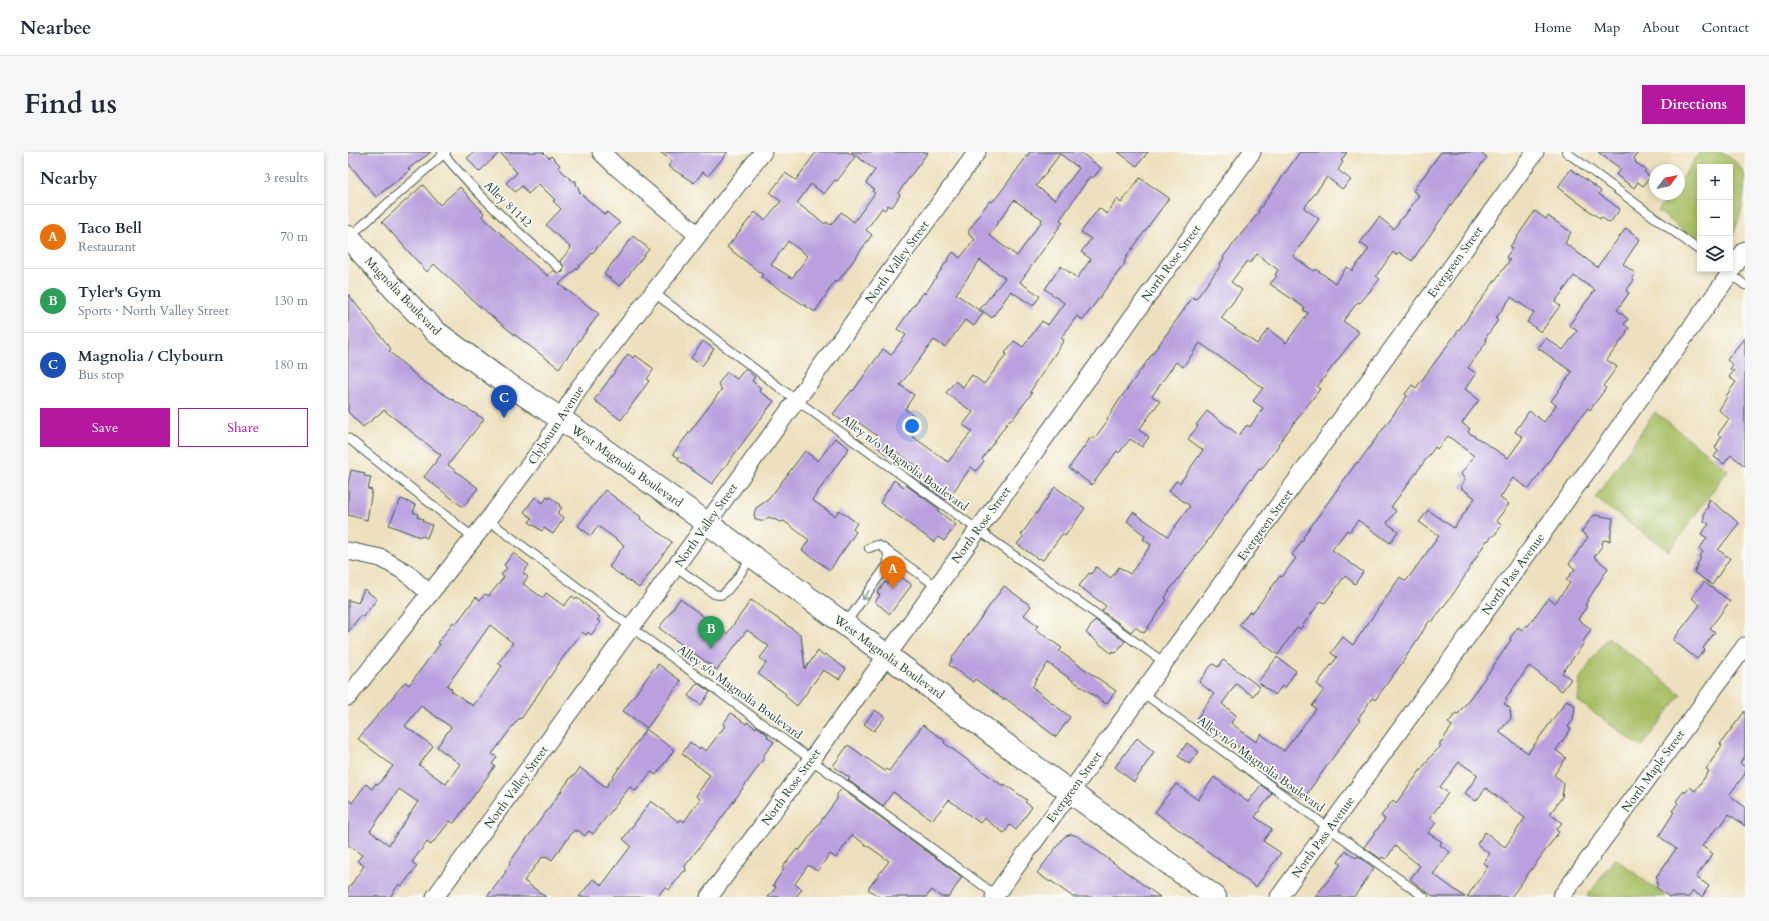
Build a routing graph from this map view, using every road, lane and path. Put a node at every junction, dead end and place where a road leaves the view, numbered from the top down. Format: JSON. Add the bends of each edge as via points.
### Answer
{"nodes":[{"id":1,"x":601,"y":152,"type":"edge"},
{"id":2,"x":763,"y":152,"type":"edge"},
{"id":3,"x":977,"y":152,"type":"edge"},
{"id":4,"x":1252,"y":152,"type":"edge"},
{"id":5,"x":1534,"y":152,"type":"edge"},
{"id":6,"x":1566,"y":152,"type":"edge"},
{"id":7,"x":444,"y":153,"type":"edge"},
{"id":8,"x":698,"y":235,"type":"junction"},
{"id":9,"x":348,"y":237,"type":"edge"},
{"id":10,"x":1697,"y":249,"type":"edge"},
{"id":11,"x":1745,"y":250,"type":"edge"},
{"id":12,"x":1733,"y":264,"type":"edge"},
{"id":13,"x":559,"y":268,"type":"dead end"},
{"id":14,"x":1726,"y":272,"type":"edge"},
{"id":15,"x":1728,"y":272,"type":"edge"},
{"id":16,"x":1745,"y":285,"type":"edge"},
{"id":17,"x":653,"y":292,"type":"junction"},
{"id":18,"x":796,"y":400,"type":"junction"},
{"id":19,"x":560,"y":419,"type":"junction"},
{"id":20,"x":348,"y":438,"type":"edge"},
{"id":21,"x":488,"y":520,"type":"junction"},
{"id":22,"x":707,"y":523,"type":"junction"},
{"id":23,"x":977,"y":530,"type":"junction"},
{"id":24,"x":474,"y":538,"type":"junction"},
{"id":25,"x":869,"y":548,"type":"dead end"},
{"id":26,"x":886,"y":550,"type":"junction"},
{"id":27,"x":348,"y":551,"type":"edge"},
{"id":28,"x":752,"y":557,"type":"junction"},
{"id":29,"x":676,"y":567,"type":"junction"},
{"id":30,"x":936,"y":586,"type":"junction"},
{"id":31,"x":430,"y":594,"type":"junction"},
{"id":32,"x":845,"y":625,"type":"junction"},
{"id":33,"x":632,"y":628,"type":"junction"},
{"id":34,"x":1745,"y":646,"type":"edge"},
{"id":35,"x":886,"y":654,"type":"junction"},
{"id":36,"x":1165,"y":663,"type":"junction"},
{"id":37,"x":1143,"y":693,"type":"junction"},
{"id":38,"x":348,"y":697,"type":"edge"},
{"id":39,"x":812,"y":759,"type":"junction"},
{"id":40,"x":1070,"y":791,"type":"junction"},
{"id":41,"x":1329,"y":828,"type":"junction"},
{"id":42,"x":996,"y":896,"type":"edge"},
{"id":43,"x":435,"y":897,"type":"edge"},
{"id":44,"x":709,"y":897,"type":"edge"},
{"id":45,"x":1215,"y":897,"type":"edge"},
{"id":46,"x":1279,"y":897,"type":"edge"},
{"id":47,"x":1424,"y":897,"type":"edge"},
{"id":48,"x":1561,"y":897,"type":"edge"}],
"edges":[{"from":1,"to":8,"type":"street"},
{"from":2,"to":8,"type":"street","name":"Clybourn Avenue"},
{"from":3,"to":18,"type":"street","name":"North Valley Street"},
{"from":4,"to":23,"type":"street","name":"North Rose Street"},
{"from":5,"to":36,"type":"street","name":"Evergreen Street"},
{"from":6,"to":10,"type":"lane"},
{"from":7,"to":9,"type":"lane"},
{"from":7,"to":13,"type":"lane","name":"Alley 81142","via":[[506,221]]},
{"from":8,"to":17,"type":"street","name":"Clybourn Avenue"},
{"from":9,"to":19,"type":"main road","name":"Magnolia Boulevard","via":[[436,332]]},
{"from":11,"to":12,"type":"street","name":"North Pass Avenue"},
{"from":14,"to":41,"type":"street","name":"North Pass Avenue"},
{"from":15,"to":16,"type":"lane"},
{"from":17,"to":18,"type":"lane","name":"Alley n/o Magnolia Boulevard"},
{"from":17,"to":19,"type":"street","name":"Clybourn Avenue","via":[[578,389]]},
{"from":18,"to":22,"type":"street","name":"North Valley Street"},
{"from":18,"to":23,"type":"lane","name":"Alley n/o Magnolia Boulevard"},
{"from":19,"to":21,"type":"street","name":"Clybourn Avenue","via":[[548,440]]},
{"from":19,"to":22,"type":"main road","name":"West Magnolia Boulevard"},
{"from":20,"to":24,"type":"lane"},
{"from":21,"to":24,"type":"street","name":"Clybourn Avenue"},
{"from":21,"to":33,"type":"lane","name":"Alley s/o Magnolia Boulevard"},
{"from":22,"to":28,"type":"main road","name":"West Magnolia Boulevard"},
{"from":22,"to":29,"type":"street","name":"North Valley Street"},
{"from":23,"to":30,"type":"street","name":"North Rose Street"},
{"from":23,"to":36,"type":"lane","name":"Alley n/o Magnolia Boulevard"},
{"from":24,"to":31,"type":"street","name":"Clybourn Avenue"},
{"from":25,"to":26,"type":"lane","via":[[877,545]]},
{"from":26,"to":30,"type":"lane"},
{"from":26,"to":32,"type":"lane","one_way":true,"via":[[888,564]]},
{"from":27,"to":31,"type":"street","via":[[380,558],[407,573]]},
{"from":28,"to":29,"type":"lane","via":[[722,595],[714,594]]},
{"from":28,"to":32,"type":"main road","name":"West Magnolia Boulevard"},
{"from":29,"to":33,"type":"street","name":"North Valley Street"},
{"from":30,"to":35,"type":"street","name":"North Rose Street"},
{"from":31,"to":38,"type":"street","name":"Clybourn Avenue"},
{"from":32,"to":35,"type":"main road","name":"West Magnolia Boulevard"},
{"from":33,"to":39,"type":"lane","name":"Alley s/o Magnolia Boulevard"},
{"from":33,"to":43,"type":"street","name":"North Valley Street"},
{"from":34,"to":48,"type":"street","name":"North Maple Street"},
{"from":35,"to":39,"type":"street","name":"North Rose Street"},
{"from":35,"to":40,"type":"main road","name":"West Magnolia Boulevard"},
{"from":36,"to":37,"type":"street","name":"Evergreen Street"},
{"from":37,"to":40,"type":"street","name":"Evergreen Street"},
{"from":37,"to":41,"type":"lane","name":"Alley n/o Magnolia Boulevard"},
{"from":39,"to":42,"type":"lane","name":"Alley s/o Magnolia Boulevard"},
{"from":39,"to":44,"type":"street","name":"North Rose Street"},
{"from":40,"to":42,"type":"street","name":"Evergreen Street"},
{"from":40,"to":45,"type":"main road","name":"West Magnolia Boulevard"},
{"from":41,"to":46,"type":"street","name":"North Pass Avenue"},
{"from":41,"to":47,"type":"lane","name":"Alley n/o Magnolia Boulevard"}]}
